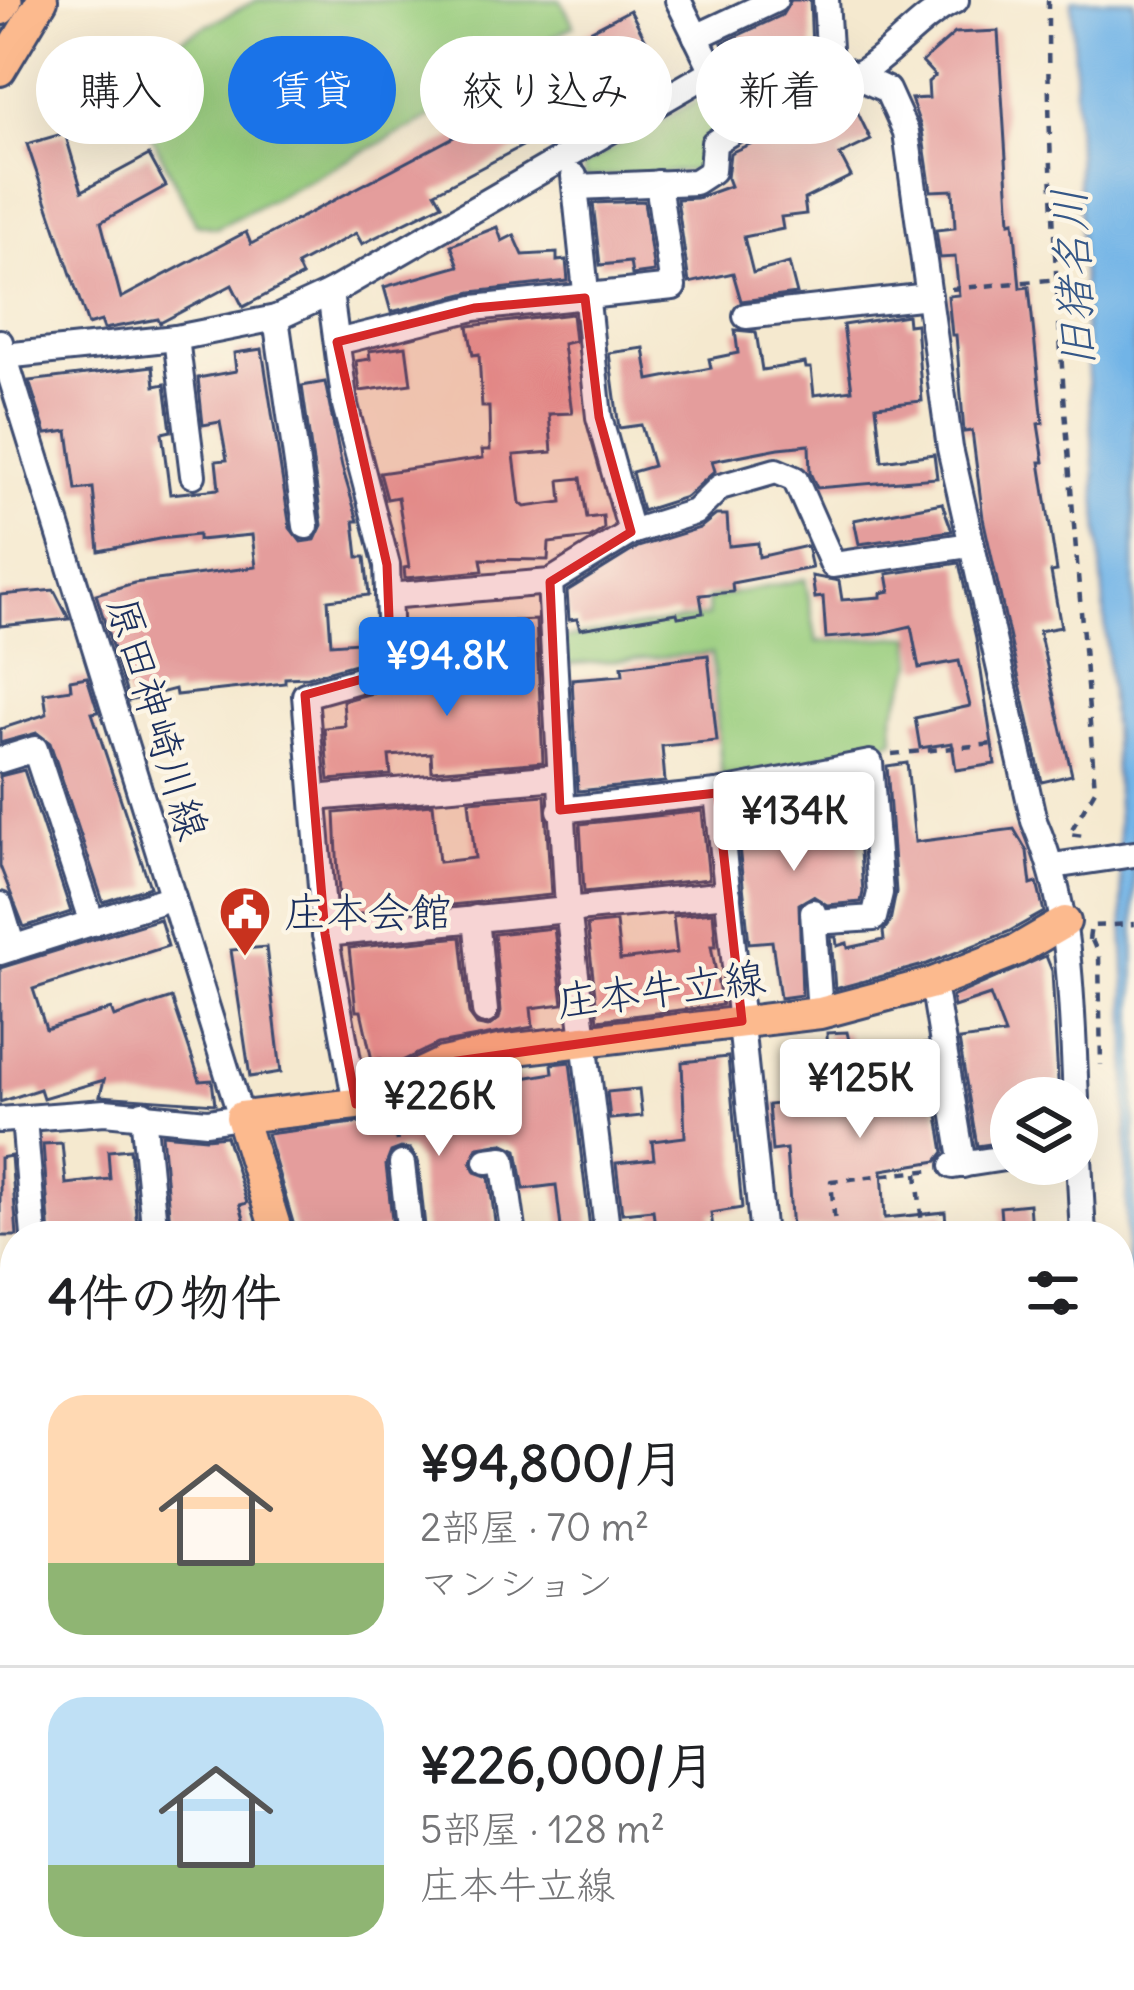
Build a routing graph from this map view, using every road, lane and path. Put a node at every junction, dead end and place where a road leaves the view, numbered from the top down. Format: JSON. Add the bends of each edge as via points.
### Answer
{"nodes":[{"id":1,"x":42,"y":0,"type":"edge"},
{"id":2,"x":678,"y":0,"type":"edge"},
{"id":3,"x":776,"y":0,"type":"edge"},
{"id":4,"x":826,"y":0,"type":"edge"},
{"id":5,"x":956,"y":0,"type":"edge"},
{"id":6,"x":1048,"y":0,"type":"edge"},
{"id":7,"x":698,"y":36,"type":"edge"},
{"id":8,"x":828,"y":36,"type":"edge"},
{"id":9,"x":696,"y":37,"type":"edge"},
{"id":10,"x":0,"y":70,"type":"edge"},
{"id":11,"x":864,"y":70,"type":"edge"},
{"id":12,"x":864,"y":77,"type":"edge"},
{"id":13,"x":696,"y":81,"type":"edge"},
{"id":14,"x":714,"y":144,"type":"edge"},
{"id":15,"x":569,"y":157,"type":"junction"},
{"id":16,"x":658,"y":183,"type":"junction"},
{"id":17,"x":577,"y":187,"type":"junction"},
{"id":18,"x":1059,"y":279,"type":"junction"},
{"id":19,"x":330,"y":292,"type":"junction"},
{"id":20,"x":928,"y":293,"type":"junction"},
{"id":21,"x":585,"y":298,"type":"junction"},
{"id":22,"x":746,"y":316,"type":"dead end"},
{"id":23,"x":276,"y":318,"type":"junction"},
{"id":24,"x":176,"y":338,"type":"junction"},
{"id":25,"x":337,"y":342,"type":"junction"},
{"id":26,"x":2,"y":349,"type":"edge"},
{"id":27,"x":193,"y":475,"type":"dead end"},
{"id":28,"x":306,"y":526,"type":"dead end"},
{"id":29,"x":631,"y":532,"type":"junction"},
{"id":30,"x":970,"y":545,"type":"junction"},
{"id":31,"x":550,"y":582,"type":"junction"},
{"id":32,"x":388,"y":596,"type":"junction"},
{"id":33,"x":493,"y":664,"type":"dead end"},
{"id":34,"x":391,"y":671,"type":"junction"},
{"id":35,"x":1015,"y":741,"type":"junction"},
{"id":36,"x":0,"y":760,"type":"edge"},
{"id":37,"x":870,"y":763,"type":"junction"},
{"id":38,"x":558,"y":777,"type":"junction"},
{"id":39,"x":717,"y":793,"type":"junction"},
{"id":40,"x":314,"y":798,"type":"junction"},
{"id":41,"x":560,"y":810,"type":"junction"},
{"id":42,"x":1088,"y":837,"type":"dead end"},
{"id":43,"x":1134,"y":854,"type":"edge"},
{"id":44,"x":1065,"y":864,"type":"junction"},
{"id":45,"x":728,"y":894,"type":"junction"},
{"id":46,"x":173,"y":897,"type":"junction"},
{"id":47,"x":0,"y":905,"type":"edge"},
{"id":48,"x":568,"y":909,"type":"junction"},
{"id":49,"x":476,"y":919,"type":"junction"},
{"id":50,"x":1065,"y":922,"type":"junction"},
{"id":51,"x":92,"y":923,"type":"junction"},
{"id":52,"x":1134,"y":923,"type":"edge"},
{"id":53,"x":1102,"y":926,"type":"dead end"},
{"id":54,"x":325,"y":934,"type":"junction"},
{"id":55,"x":7,"y":950,"type":"edge"},
{"id":56,"x":933,"y":983,"type":"junction"},
{"id":57,"x":485,"y":1011,"type":"dead end"},
{"id":58,"x":820,"y":1012,"type":"junction"},
{"id":59,"x":742,"y":1021,"type":"junction"},
{"id":60,"x":581,"y":1041,"type":"junction"},
{"id":61,"x":1075,"y":1077,"type":"edge"},
{"id":62,"x":388,"y":1089,"type":"junction"},
{"id":63,"x":356,"y":1104,"type":"junction"},
{"id":64,"x":143,"y":1113,"type":"junction"},
{"id":65,"x":241,"y":1117,"type":"junction"},
{"id":66,"x":12,"y":1119,"type":"edge"},
{"id":67,"x":487,"y":1161,"type":"dead end"},
{"id":68,"x":990,"y":1161,"type":"edge"},
{"id":69,"x":402,"y":1164,"type":"joint"},
{"id":70,"x":958,"y":1166,"type":"junction"},
{"id":71,"x":917,"y":1173,"type":"junction"},
{"id":72,"x":1080,"y":1185,"type":"edge"},
{"id":73,"x":31,"y":1221,"type":"edge"},
{"id":74,"x":154,"y":1221,"type":"edge"},
{"id":75,"x":273,"y":1221,"type":"edge"},
{"id":76,"x":408,"y":1221,"type":"edge"},
{"id":77,"x":512,"y":1221,"type":"edge"},
{"id":78,"x":606,"y":1221,"type":"edge"},
{"id":79,"x":762,"y":1221,"type":"edge"},
{"id":80,"x":835,"y":1221,"type":"edge"},
{"id":81,"x":922,"y":1221,"type":"edge"},
{"id":82,"x":1082,"y":1221,"type":"edge"}],
"edges":[{"from":1,"to":10,"type":"main road"},
{"from":2,"to":9,"type":"street"},
{"from":3,"to":7,"type":"street"},
{"from":4,"to":8,"type":"street"},
{"from":5,"to":11,"type":"street"},
{"from":6,"to":18,"type":"path"},
{"from":12,"to":20,"type":"street","via":[[887,90],[906,132]]},
{"from":13,"to":15,"type":"street"},
{"from":14,"to":16,"type":"street","via":[[712,171],[695,182]]},
{"from":15,"to":17,"type":"street"},
{"from":15,"to":19,"type":"street"},
{"from":16,"to":17,"type":"street"},
{"from":16,"to":21,"type":"street","via":[[674,287]]},
{"from":17,"to":21,"type":"street"},
{"from":18,"to":20,"type":"path"},
{"from":18,"to":42,"type":"path","via":[[1095,790],[1069,834]]},
{"from":19,"to":23,"type":"street"},
{"from":19,"to":25,"type":"street"},
{"from":20,"to":22,"type":"street"},
{"from":20,"to":30,"type":"street"},
{"from":21,"to":25,"type":"street","via":[[474,308]]},
{"from":21,"to":29,"type":"street","via":[[599,417]]},
{"from":23,"to":24,"type":"street"},
{"from":23,"to":28,"type":"street"},
{"from":24,"to":26,"type":"street"},
{"from":24,"to":27,"type":"street"},
{"from":25,"to":32,"type":"street"},
{"from":26,"to":46,"type":"street","name":"原田神崎川線"},
{"from":29,"to":30,"type":"street","via":[[695,512],[720,487],[776,471],[795,479],[833,565]]},
{"from":29,"to":31,"type":"street"},
{"from":30,"to":35,"type":"street"},
{"from":31,"to":32,"type":"street"},
{"from":31,"to":38,"type":"street"},
{"from":32,"to":34,"type":"street"},
{"from":33,"to":34,"type":"street"},
{"from":34,"to":40,"type":"street","via":[[305,695]]},
{"from":35,"to":37,"type":"path","via":[[895,753]]},
{"from":35,"to":44,"type":"street","via":[[1034,821]]},
{"from":36,"to":51,"type":"street","via":[[35,749]]},
{"from":37,"to":39,"type":"street"},
{"from":37,"to":58,"type":"street","via":[[880,893],[874,918],[814,917]]},
{"from":38,"to":40,"type":"street"},
{"from":38,"to":41,"type":"street"},
{"from":39,"to":41,"type":"street"},
{"from":39,"to":45,"type":"street"},
{"from":40,"to":54,"type":"street"},
{"from":41,"to":48,"type":"street"},
{"from":43,"to":44,"type":"street"},
{"from":44,"to":50,"type":"street"},
{"from":45,"to":48,"type":"street"},
{"from":45,"to":59,"type":"street"},
{"from":46,"to":51,"type":"street"},
{"from":46,"to":65,"type":"street","name":"原田神崎川線"},
{"from":47,"to":55,"type":"street"},
{"from":48,"to":49,"type":"street"},
{"from":48,"to":60,"type":"street"},
{"from":49,"to":54,"type":"street"},
{"from":49,"to":57,"type":"street"},
{"from":50,"to":56,"type":"main road","name":"庄本牛立線"},
{"from":50,"to":61,"type":"street"},
{"from":51,"to":55,"type":"street"},
{"from":52,"to":53,"type":"path"},
{"from":54,"to":63,"type":"street"},
{"from":56,"to":58,"type":"main road","name":"庄本牛立線"},
{"from":56,"to":70,"type":"street"},
{"from":58,"to":59,"type":"main road","name":"庄本牛立線"},
{"from":59,"to":60,"type":"main road","name":"庄本牛立線"},
{"from":59,"to":79,"type":"street"},
{"from":60,"to":62,"type":"main road","name":"庄本牛立線","via":[[443,1064]]},
{"from":60,"to":78,"type":"street"},
{"from":62,"to":63,"type":"main road","name":"庄本牛立線"},
{"from":62,"to":69,"type":"path"},
{"from":63,"to":65,"type":"main road","name":"庄本牛立線"},
{"from":64,"to":65,"type":"street","via":[[207,1122]]},
{"from":64,"to":66,"type":"street"},
{"from":64,"to":74,"type":"street"},
{"from":65,"to":75,"type":"main road"},
{"from":66,"to":73,"type":"street"},
{"from":67,"to":77,"type":"street","via":[[502,1160]]},
{"from":68,"to":70,"type":"street"},
{"from":69,"to":76,"type":"street"},
{"from":70,"to":71,"type":"path"},
{"from":71,"to":80,"type":"path","via":[[831,1181]]},
{"from":71,"to":81,"type":"path"},
{"from":72,"to":82,"type":"street"}]}
